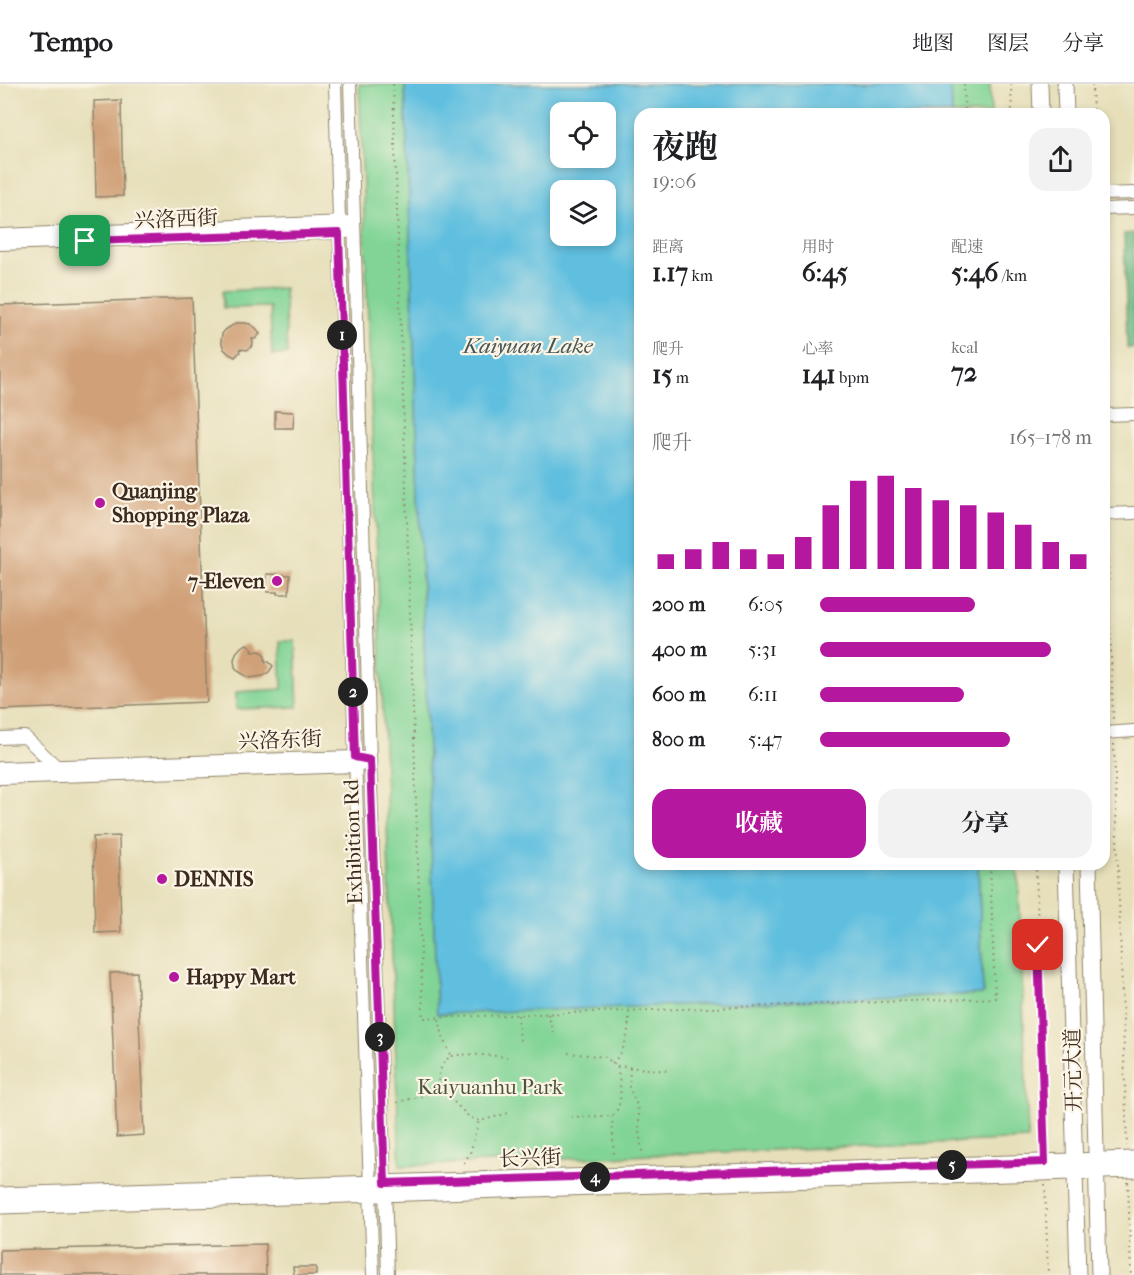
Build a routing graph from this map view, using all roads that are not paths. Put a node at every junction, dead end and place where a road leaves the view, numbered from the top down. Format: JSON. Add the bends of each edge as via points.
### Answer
{"nodes":[{"id":1,"x":335,"y":84,"type":"edge"},
{"id":2,"x":350,"y":84,"type":"edge"},
{"id":3,"x":1040,"y":84,"type":"edge"},
{"id":4,"x":1065,"y":84,"type":"edge"},
{"id":5,"x":1041,"y":108,"type":"edge"},
{"id":6,"x":1065,"y":108,"type":"edge"},
{"id":7,"x":1134,"y":193,"type":"edge"},
{"id":8,"x":1110,"y":194,"type":"edge"},
{"id":9,"x":1134,"y":207,"type":"edge"},
{"id":10,"x":1110,"y":208,"type":"edge"},
{"id":11,"x":354,"y":227,"type":"junction"},
{"id":12,"x":339,"y":228,"type":"junction"},
{"id":13,"x":0,"y":234,"type":"edge"},
{"id":14,"x":0,"y":244,"type":"edge"},
{"id":15,"x":1134,"y":414,"type":"edge"},
{"id":16,"x":1110,"y":415,"type":"edge"},
{"id":17,"x":1134,"y":513,"type":"edge"},
{"id":18,"x":1110,"y":514,"type":"edge"},
{"id":19,"x":1134,"y":731,"type":"edge"},
{"id":20,"x":1110,"y":736,"type":"edge"},
{"id":21,"x":1110,"y":736,"type":"edge"},
{"id":22,"x":0,"y":738,"type":"edge"},
{"id":23,"x":1134,"y":740,"type":"edge"},
{"id":24,"x":370,"y":760,"type":"junction"},
{"id":25,"x":355,"y":761,"type":"junction"},
{"id":26,"x":56,"y":766,"type":"junction"},
{"id":27,"x":0,"y":768,"type":"edge"},
{"id":28,"x":0,"y":778,"type":"edge"},
{"id":29,"x":1066,"y":870,"type":"edge"},
{"id":30,"x":1089,"y":870,"type":"edge"},
{"id":31,"x":1131,"y":1165,"type":"edge"},
{"id":32,"x":1096,"y":1166,"type":"junction"},
{"id":33,"x":1075,"y":1167,"type":"junction"},
{"id":34,"x":378,"y":1189,"type":"junction"},
{"id":35,"x":0,"y":1195,"type":"edge"},
{"id":36,"x":0,"y":1206,"type":"edge"},
{"id":37,"x":373,"y":1275,"type":"edge"},
{"id":38,"x":388,"y":1275,"type":"edge"},
{"id":39,"x":1078,"y":1275,"type":"edge"},
{"id":40,"x":1099,"y":1275,"type":"edge"}],
"edges":[{"from":1,"to":12,"type":"street","name":"Exhibition Rd"},
{"from":2,"to":11,"type":"street","name":"Exhibition Rd"},
{"from":3,"to":5,"type":"main road"},
{"from":4,"to":6,"type":"main road"},
{"from":7,"to":8,"type":"street"},
{"from":9,"to":10,"type":"street"},
{"from":11,"to":12,"type":"street","name":"兴洛西街"},
{"from":11,"to":24,"type":"street","name":"Exhibition Rd"},
{"from":12,"to":13,"type":"street","name":"兴洛西街"},
{"from":12,"to":14,"type":"street","name":"兴洛西街"},
{"from":12,"to":25,"type":"street","name":"Exhibition Rd"},
{"from":15,"to":16,"type":"street"},
{"from":17,"to":18,"type":"street"},
{"from":19,"to":20,"type":"street"},
{"from":21,"to":23,"type":"street"},
{"from":22,"to":26,"type":"street","via":[[25,737]]},
{"from":24,"to":25,"type":"street","name":"兴洛东街"},
{"from":24,"to":34,"type":"street","name":"Exhibition Rd"},
{"from":25,"to":26,"type":"street","name":"兴洛东街"},
{"from":25,"to":28,"type":"street","name":"兴洛东街"},
{"from":25,"to":34,"type":"street","name":"Exhibition Rd"},
{"from":26,"to":27,"type":"street","name":"兴洛东街"},
{"from":29,"to":33,"type":"main road","name":"开元大道"},
{"from":30,"to":32,"type":"main road","name":"开元大道"},
{"from":31,"to":32,"type":"main road","name":"长兴街"},
{"from":32,"to":33,"type":"main road","name":"长兴街"},
{"from":32,"to":40,"type":"main road","name":"开元大道"},
{"from":33,"to":34,"type":"main road","name":"长兴街"},
{"from":33,"to":39,"type":"main road","name":"开元大道"},
{"from":34,"to":35,"type":"main road","name":"长兴街"},
{"from":34,"to":36,"type":"main road","name":"长兴街"},
{"from":34,"to":37,"type":"street","name":"Exhibition Rd"},
{"from":34,"to":38,"type":"street","name":"Exhibition Rd"}]}
